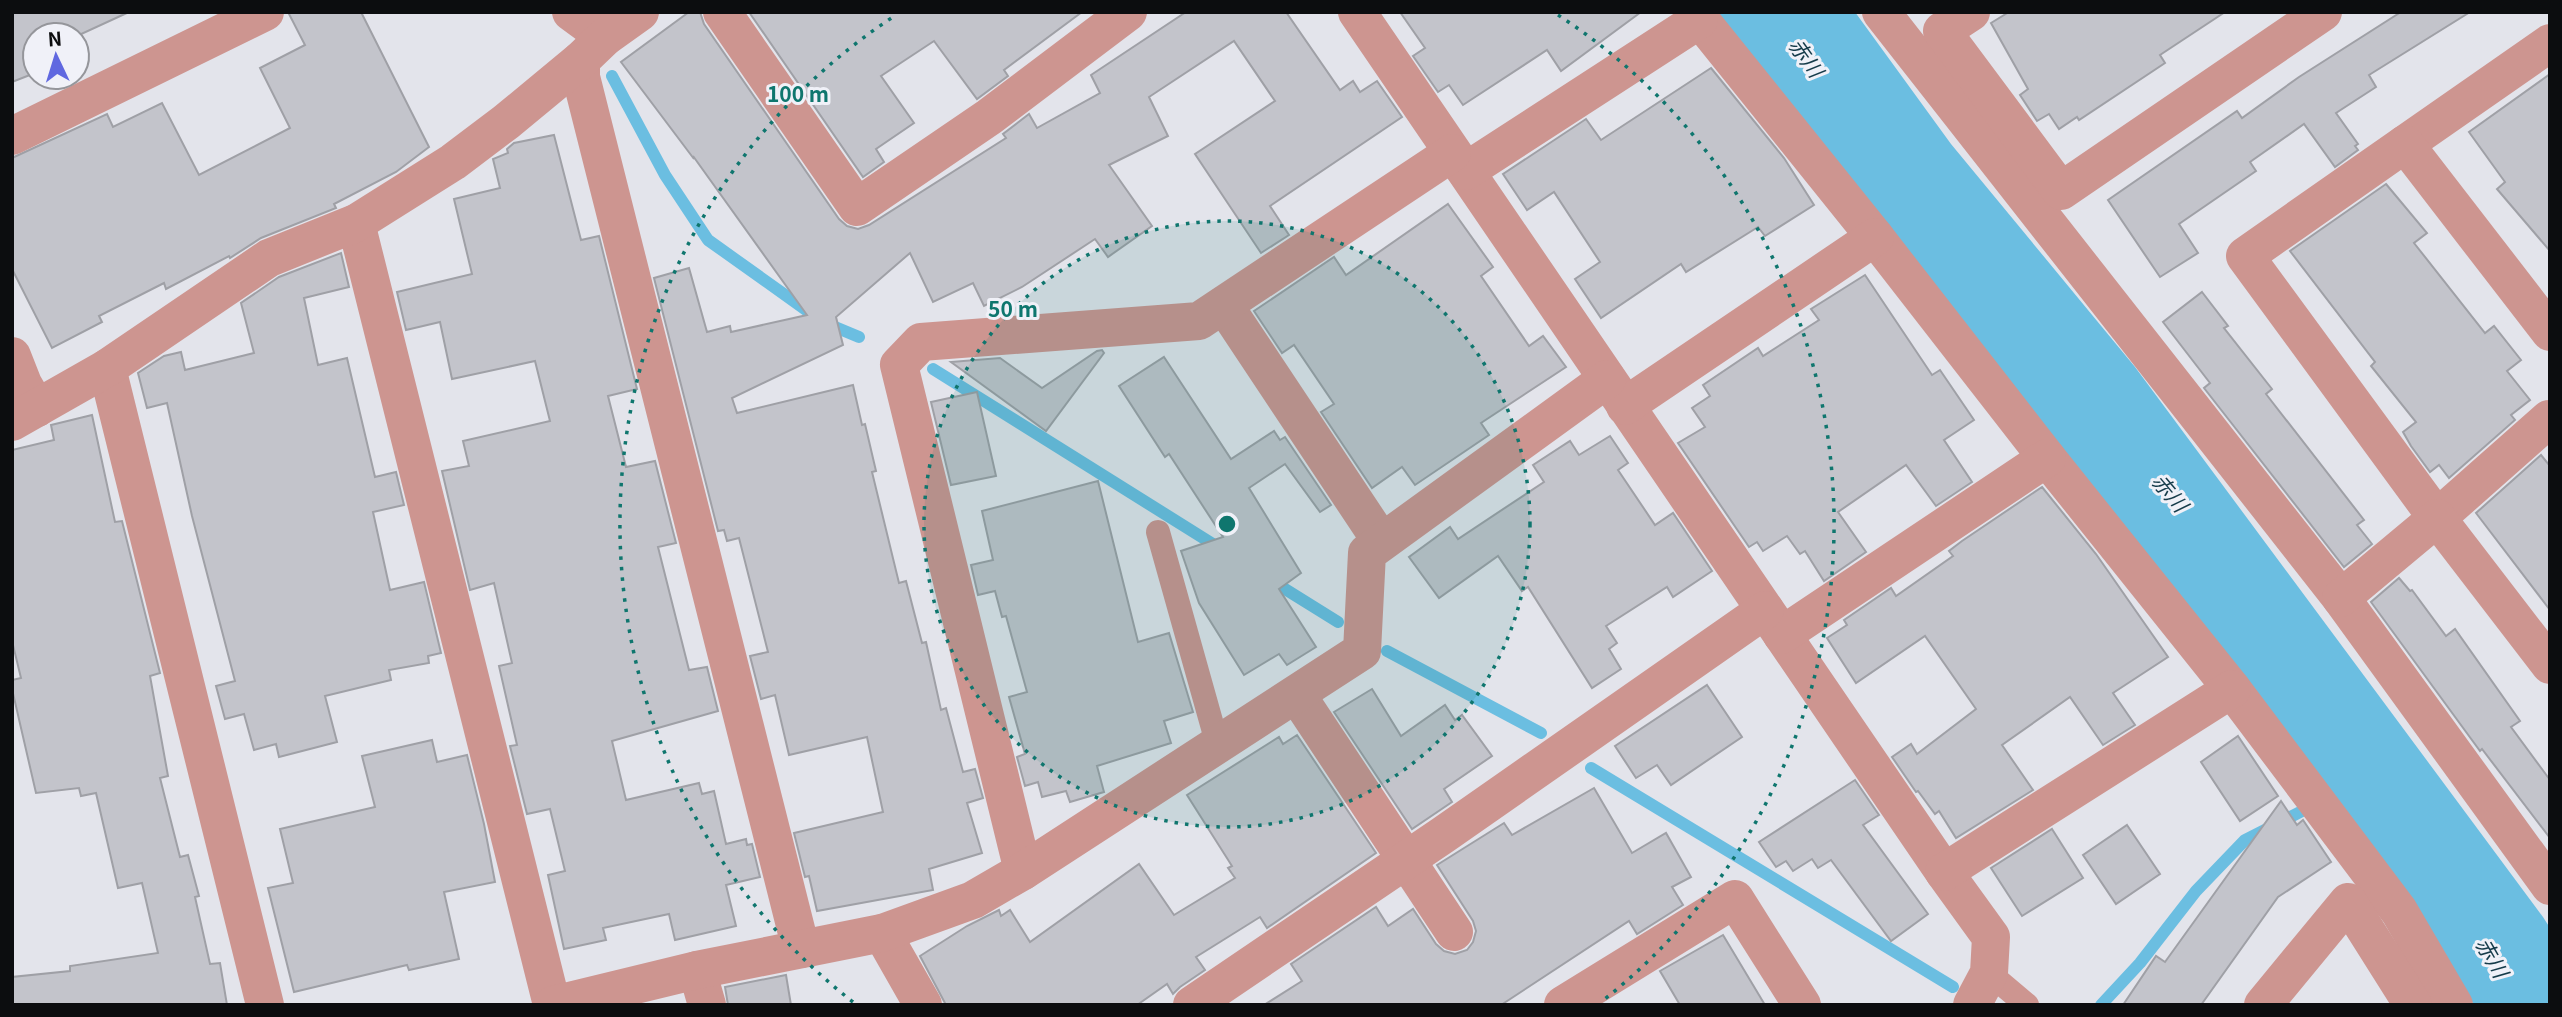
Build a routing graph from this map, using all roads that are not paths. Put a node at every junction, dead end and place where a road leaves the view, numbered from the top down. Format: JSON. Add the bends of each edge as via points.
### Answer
{"nodes":[{"id":1,"x":265,"y":12,"type":"edge"},
{"id":2,"x":571,"y":12,"type":"edge"},
{"id":3,"x":640,"y":12,"type":"edge"},
{"id":4,"x":722,"y":12,"type":"edge"},
{"id":5,"x":1128,"y":12,"type":"edge"},
{"id":6,"x":1357,"y":12,"type":"edge"},
{"id":7,"x":1881,"y":12,"type":"edge"},
{"id":8,"x":1971,"y":12,"type":"edge"},
{"id":9,"x":2323,"y":12,"type":"edge"},
{"id":10,"x":1697,"y":16,"type":"edge"},
{"id":11,"x":2550,"y":43,"type":"edge"},
{"id":12,"x":593,"y":49,"type":"junction"},
{"id":13,"x":12,"y":136,"type":"edge"},
{"id":14,"x":2406,"y":144,"type":"junction"},
{"id":15,"x":1459,"y":162,"type":"junction"},
{"id":16,"x":356,"y":223,"type":"junction"},
{"id":17,"x":1875,"y":237,"type":"junction"},
{"id":18,"x":1224,"y":304,"type":"junction"},
{"id":19,"x":2550,"y":332,"type":"edge"},
{"id":20,"x":12,"y":356,"type":"edge"},
{"id":21,"x":107,"y":368,"type":"junction"},
{"id":22,"x":1616,"y":392,"type":"junction"},
{"id":23,"x":25,"y":415,"type":"edge"},
{"id":24,"x":2549,"y":419,"type":"edge"},
{"id":25,"x":2047,"y":458,"type":"junction"},
{"id":26,"x":2437,"y":518,"type":"junction"},
{"id":27,"x":1158,"y":532,"type":"dead end"},
{"id":28,"x":1381,"y":541,"type":"junction"},
{"id":29,"x":2341,"y":598,"type":"junction"},
{"id":30,"x":1773,"y":622,"type":"junction"},
{"id":31,"x":2550,"y":665,"type":"edge"},
{"id":32,"x":2232,"y":690,"type":"junction"},
{"id":33,"x":1297,"y":695,"type":"junction"},
{"id":34,"x":1218,"y":746,"type":"junction"},
{"id":35,"x":1405,"y":859,"type":"junction"},
{"id":36,"x":1023,"y":871,"type":"junction"},
{"id":37,"x":1944,"y":873,"type":"junction"},
{"id":38,"x":2550,"y":886,"type":"edge"},
{"id":39,"x":1454,"y":932,"type":"dead end"},
{"id":40,"x":882,"y":933,"type":"junction"},
{"id":41,"x":801,"y":949,"type":"junction"},
{"id":42,"x":702,"y":987,"type":"edge"},
{"id":43,"x":1980,"y":989,"type":"edge"},
{"id":44,"x":265,"y":1005,"type":"edge"},
{"id":45,"x":553,"y":1005,"type":"edge"},
{"id":46,"x":923,"y":1005,"type":"edge"},
{"id":47,"x":1192,"y":1005,"type":"edge"},
{"id":48,"x":1563,"y":1005,"type":"edge"},
{"id":49,"x":1802,"y":1005,"type":"edge"},
{"id":50,"x":2027,"y":1005,"type":"edge"},
{"id":51,"x":2263,"y":1005,"type":"edge"},
{"id":52,"x":2413,"y":1005,"type":"edge"},
{"id":53,"x":2454,"y":1005,"type":"edge"}],
"edges":[{"from":1,"to":13,"type":"street"},
{"from":2,"to":12,"type":"street"},
{"from":3,"to":12,"type":"street"},
{"from":4,"to":5,"type":"street","via":[[857,207],[989,117]]},
{"from":6,"to":15,"type":"street"},
{"from":7,"to":29,"type":"street"},
{"from":8,"to":9,"type":"street","via":[[1942,31],[2061,191]]},
{"from":10,"to":15,"type":"street"},
{"from":10,"to":17,"type":"street"},
{"from":11,"to":14,"type":"street"},
{"from":12,"to":16,"type":"street","via":[[453,162]]},
{"from":12,"to":41,"type":"street","via":[[584,91]]},
{"from":14,"to":19,"type":"street"},
{"from":14,"to":26,"type":"street","via":[[2245,256]]},
{"from":15,"to":18,"type":"street"},
{"from":15,"to":22,"type":"street"},
{"from":16,"to":21,"type":"street","via":[[269,258]]},
{"from":16,"to":45,"type":"street"},
{"from":17,"to":22,"type":"street"},
{"from":17,"to":25,"type":"street"},
{"from":18,"to":28,"type":"street"},
{"from":18,"to":36,"type":"street","via":[[1199,321],[921,342],[899,365]]},
{"from":20,"to":23,"type":"street","via":[[23,384]]},
{"from":21,"to":23,"type":"street"},
{"from":21,"to":44,"type":"street"},
{"from":22,"to":28,"type":"street"},
{"from":22,"to":30,"type":"street"},
{"from":24,"to":26,"type":"street"},
{"from":25,"to":30,"type":"street"},
{"from":25,"to":32,"type":"street"},
{"from":26,"to":29,"type":"street"},
{"from":26,"to":31,"type":"street"},
{"from":27,"to":34,"type":"lane"},
{"from":28,"to":33,"type":"street","via":[[1367,553],[1362,651]]},
{"from":29,"to":38,"type":"street"},
{"from":30,"to":35,"type":"street"},
{"from":30,"to":37,"type":"street"},
{"from":32,"to":37,"type":"street"},
{"from":32,"to":53,"type":"street","via":[[2399,911]]},
{"from":33,"to":34,"type":"street"},
{"from":33,"to":35,"type":"street"},
{"from":34,"to":36,"type":"street"},
{"from":35,"to":39,"type":"street"},
{"from":35,"to":47,"type":"street"},
{"from":36,"to":40,"type":"street","via":[[974,900]]},
{"from":37,"to":43,"type":"street","via":[[1991,937]]},
{"from":40,"to":41,"type":"street"},
{"from":40,"to":46,"type":"street"},
{"from":41,"to":42,"type":"street"},
{"from":42,"to":45,"type":"street"},
{"from":43,"to":50,"type":"lane"},
{"from":48,"to":49,"type":"street","via":[[1735,899]]},
{"from":51,"to":52,"type":"street","via":[[2348,902]]}]}
